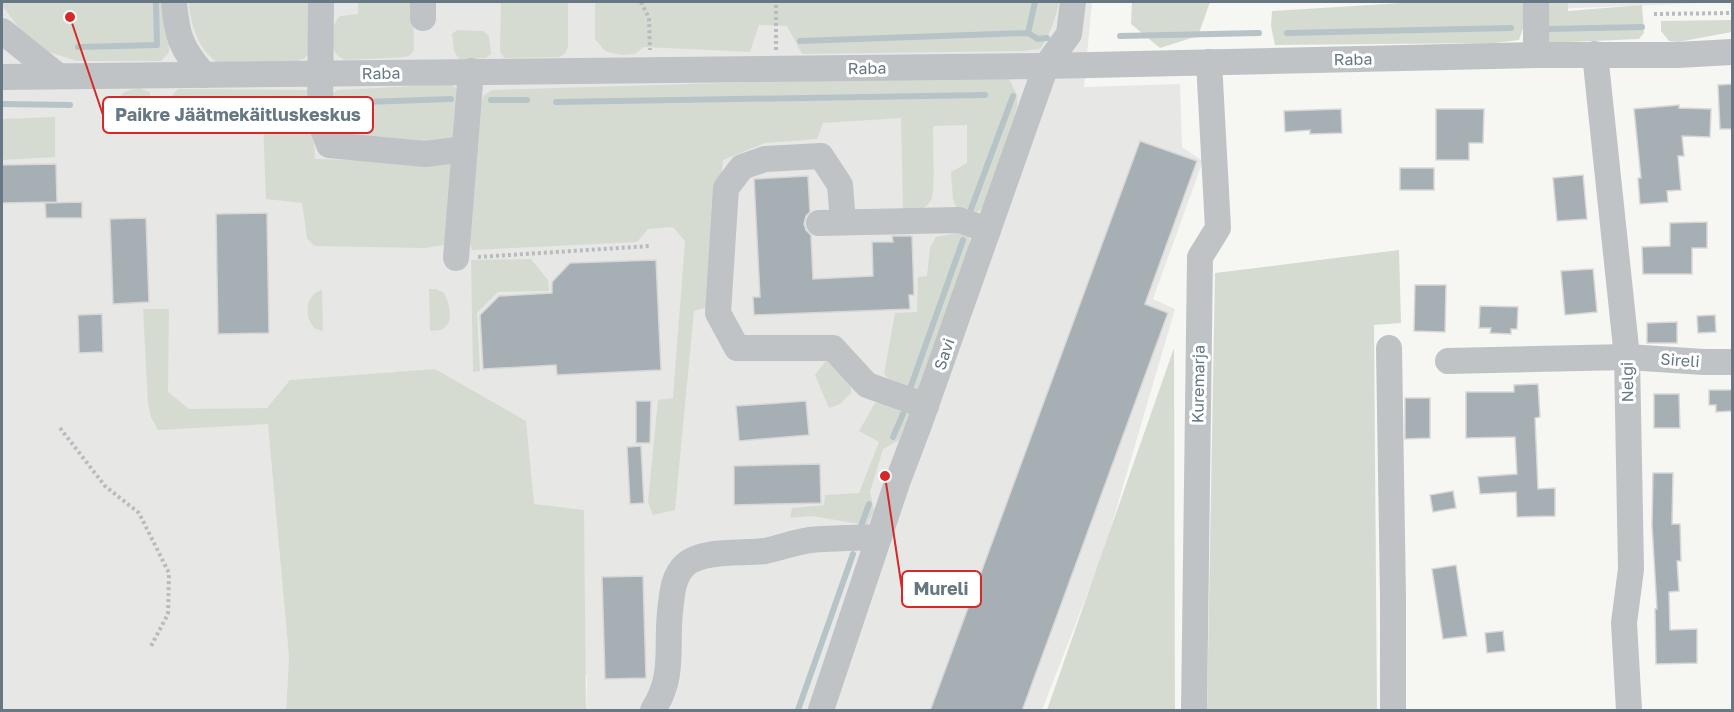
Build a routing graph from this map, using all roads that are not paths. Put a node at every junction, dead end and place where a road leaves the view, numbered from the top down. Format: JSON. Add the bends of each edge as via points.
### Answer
{"nodes":[{"id":1,"x":174,"y":2,"type":"edge"},
{"id":2,"x":321,"y":2,"type":"edge"},
{"id":3,"x":1073,"y":2,"type":"edge"},
{"id":4,"x":1536,"y":2,"type":"edge"},
{"id":5,"x":2,"y":31,"type":"edge"},
{"id":6,"x":1732,"y":52,"type":"edge"},
{"id":7,"x":1595,"y":54,"type":"junction"},
{"id":8,"x":1536,"y":55,"type":"junction"},
{"id":9,"x":1209,"y":62,"type":"junction"},
{"id":10,"x":1046,"y":66,"type":"junction"},
{"id":11,"x":471,"y":71,"type":"junction"},
{"id":12,"x":321,"y":73,"type":"junction"},
{"id":13,"x":204,"y":75,"type":"junction"},
{"id":14,"x":58,"y":76,"type":"junction"},
{"id":15,"x":2,"y":77,"type":"edge"},
{"id":16,"x":465,"y":149,"type":"junction"},
{"id":17,"x":988,"y":230,"type":"junction"},
{"id":18,"x":456,"y":258,"type":"road end"},
{"id":19,"x":1389,"y":348,"type":"dead end"},
{"id":20,"x":1627,"y":357,"type":"junction"},
{"id":21,"x":1448,"y":362,"type":"dead end"},
{"id":22,"x":1732,"y":362,"type":"edge"},
{"id":23,"x":926,"y":406,"type":"junction"},
{"id":24,"x":879,"y":537,"type":"junction"},
{"id":25,"x":653,"y":711,"type":"edge"},
{"id":26,"x":821,"y":711,"type":"edge"},
{"id":27,"x":1194,"y":711,"type":"edge"},
{"id":28,"x":1393,"y":711,"type":"edge"},
{"id":29,"x":1629,"y":711,"type":"edge"}],
"edges":[{"from":1,"to":13,"type":"street","via":[[182,45]]},
{"from":2,"to":12,"type":"street"},
{"from":3,"to":10,"type":"street","name":"Savi","via":[[1069,34]]},
{"from":4,"to":8,"type":"street"},
{"from":5,"to":14,"type":"street"},
{"from":6,"to":7,"type":"street","name":"Raba"},
{"from":7,"to":8,"type":"street","name":"Raba"},
{"from":7,"to":20,"type":"street","name":"Nelgi"},
{"from":8,"to":9,"type":"street","name":"Raba"},
{"from":9,"to":10,"type":"street","name":"Raba"},
{"from":9,"to":27,"type":"street","name":"Kuremarja","via":[[1218,228],[1200,257]]},
{"from":10,"to":11,"type":"street","name":"Raba"},
{"from":10,"to":17,"type":"street","name":"Savi"},
{"from":11,"to":12,"type":"street","name":"Raba"},
{"from":11,"to":16,"type":"street"},
{"from":12,"to":13,"type":"street","name":"Raba"},
{"from":12,"to":16,"type":"street","via":[[320,121],[329,146],[425,154]]},
{"from":13,"to":14,"type":"street","name":"Raba"},
{"from":14,"to":15,"type":"street","name":"Raba"},
{"from":16,"to":18,"type":"street"},
{"from":17,"to":23,"type":"street","name":"Savi"},
{"from":17,"to":23,"type":"street","via":[[959,220],[831,222],[840,185],[821,156],[765,159],[742,167],[726,188],[718,313],[737,348],[833,348],[867,385]]},
{"from":19,"to":28,"type":"street"},
{"from":20,"to":21,"type":"street","name":"Sireli"},
{"from":20,"to":22,"type":"street","name":"Sireli"},
{"from":20,"to":29,"type":"street","name":"Nelgi","via":[[1631,569],[1624,623]]},
{"from":23,"to":24,"type":"street","name":"Savi"},
{"from":24,"to":25,"type":"street","via":[[811,540],[767,550],[703,556],[686,564],[678,573],[672,592],[667,680]]},
{"from":24,"to":26,"type":"street","name":"Savi"}]}
